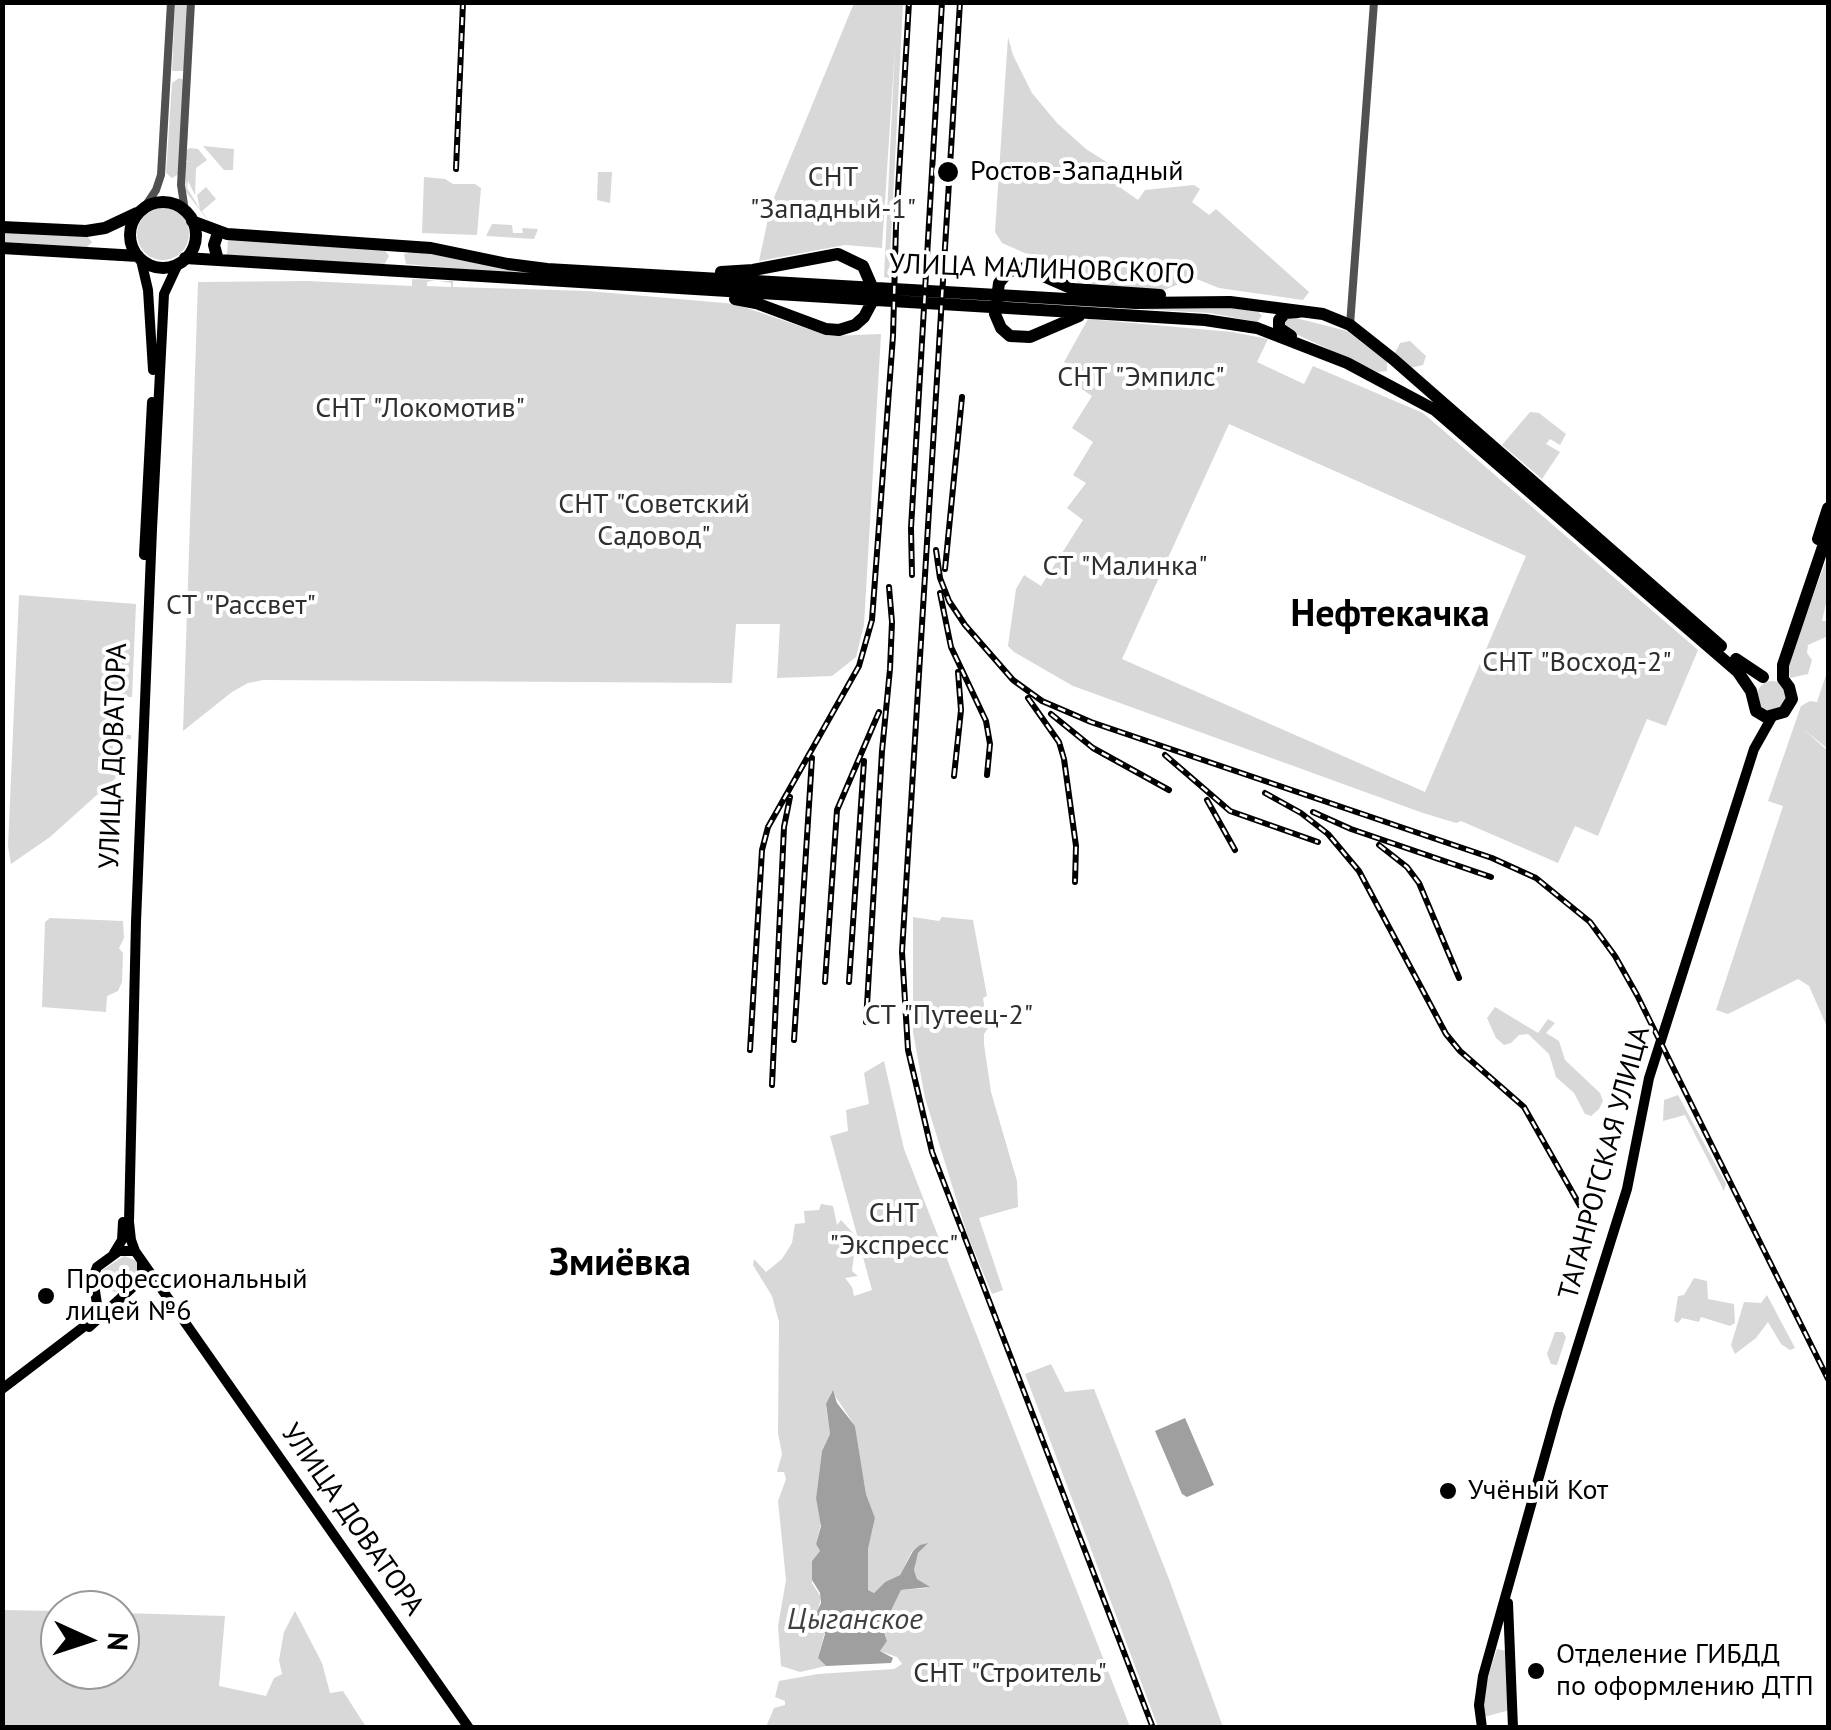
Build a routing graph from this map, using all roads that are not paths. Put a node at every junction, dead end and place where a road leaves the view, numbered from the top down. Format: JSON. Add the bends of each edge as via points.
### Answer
{"nodes":[{"id":1,"x":170,"y":2,"type":"edge"},
{"id":2,"x":190,"y":2,"type":"edge"},
{"id":3,"x":1374,"y":2,"type":"edge"},
{"id":4,"x":167,"y":80,"type":"junction"},
{"id":5,"x":187,"y":81,"type":"junction"},
{"id":6,"x":182,"y":174,"type":"junction"},
{"id":7,"x":161,"y":176,"type":"junction"},
{"id":8,"x":141,"y":210,"type":"junction"},
{"id":9,"x":189,"y":216,"type":"junction"},
{"id":10,"x":2,"y":227,"type":"edge"},
{"id":11,"x":94,"y":230,"type":"junction"},
{"id":12,"x":218,"y":233,"type":"junction"},
{"id":13,"x":386,"y":244,"type":"junction"},
{"id":14,"x":406,"y":246,"type":"junction"},
{"id":15,"x":2,"y":248,"type":"edge"},
{"id":16,"x":90,"y":254,"type":"junction"},
{"id":17,"x":140,"y":258,"type":"junction"},
{"id":18,"x":218,"y":260,"type":"junction"},
{"id":19,"x":182,"y":261,"type":"junction"},
{"id":20,"x":385,"y":270,"type":"junction"},
{"id":21,"x":405,"y":271,"type":"junction"},
{"id":22,"x":684,"y":283,"type":"junction"},
{"id":23,"x":148,"y":290,"type":"junction"},
{"id":24,"x":164,"y":294,"type":"junction"},
{"id":25,"x":1007,"y":302,"type":"junction"},
{"id":26,"x":1186,"y":302,"type":"junction"},
{"id":27,"x":1230,"y":302,"type":"junction"},
{"id":28,"x":1316,"y":312,"type":"junction"},
{"id":29,"x":1091,"y":313,"type":"junction"},
{"id":30,"x":1225,"y":322,"type":"junction"},
{"id":31,"x":1350,"y":326,"type":"junction"},
{"id":32,"x":1313,"y":348,"type":"junction"},
{"id":33,"x":1393,"y":359,"type":"junction"},
{"id":34,"x":1380,"y":379,"type":"junction"},
{"id":35,"x":1828,"y":508,"type":"edge"},
{"id":36,"x":1828,"y":532,"type":"edge"},
{"id":37,"x":1765,"y":677,"type":"junction"},
{"id":38,"x":1783,"y":679,"type":"junction"},
{"id":39,"x":1751,"y":692,"type":"junction"},
{"id":40,"x":1756,"y":710,"type":"junction"},
{"id":41,"x":1772,"y":717,"type":"junction"},
{"id":42,"x":1754,"y":748,"type":"junction"},
{"id":43,"x":114,"y":1253,"type":"junction"},
{"id":44,"x":139,"y":1256,"type":"junction"},
{"id":45,"x":134,"y":1286,"type":"junction"},
{"id":46,"x":162,"y":1289,"type":"junction"},
{"id":47,"x":97,"y":1290,"type":"junction"},
{"id":48,"x":123,"y":1295,"type":"junction"},
{"id":49,"x":2,"y":1392,"type":"edge"},
{"id":50,"x":1502,"y":1632,"type":"junction"},
{"id":51,"x":1490,"y":1652,"type":"junction"},
{"id":52,"x":1508,"y":1652,"type":"junction"},
{"id":53,"x":469,"y":1728,"type":"edge"},
{"id":54,"x":1482,"y":1728,"type":"edge"},
{"id":55,"x":1513,"y":1728,"type":"edge"}],
"edges":[{"from":1,"to":4,"type":"street"},
{"from":2,"to":5,"type":"street"},
{"from":3,"to":31,"type":"street"},
{"from":4,"to":5,"type":"street","via":[[178,74]]},
{"from":4,"to":7,"type":"street"},
{"from":5,"to":6,"type":"street"},
{"from":6,"to":7,"type":"street","via":[[172,181]]},
{"from":6,"to":9,"type":"street"},
{"from":7,"to":8,"type":"street"},
{"from":8,"to":9,"type":"highway","via":[[165,202]]},
{"from":8,"to":11,"type":"highway"},
{"from":8,"to":17,"type":"highway","via":[[130,238]]},
{"from":9,"to":12,"type":"highway","name":"УЛИЦА МАЛИНОВСКОГО"},
{"from":9,"to":19,"type":"highway","via":[[195,241]]},
{"from":10,"to":11,"type":"highway"},
{"from":11,"to":16,"type":"highway"},
{"from":12,"to":13,"type":"highway","name":"УЛИЦА МАЛИНОВСКОГО"},
{"from":12,"to":18,"type":"highway"},
{"from":13,"to":14,"type":"highway","name":"УЛИЦА МАЛИНОВСКОГО"},
{"from":13,"to":20,"type":"highway","via":[[392,258]]},
{"from":14,"to":21,"type":"highway","via":[[400,257]]},
{"from":14,"to":22,"type":"highway","name":"УЛИЦА МАЛИНОВСКОГО"},
{"from":15,"to":16,"type":"highway"},
{"from":16,"to":17,"type":"highway"},
{"from":17,"to":19,"type":"highway","via":[[160,268]]},
{"from":17,"to":23,"type":"main road","name":"УЛИЦА ДОВАТОРА"},
{"from":18,"to":19,"type":"highway","name":"УЛИЦА МАЛИНОВСКОГО"},
{"from":18,"to":20,"type":"highway","name":"УЛИЦА МАЛИНОВСКОГО"},
{"from":19,"to":24,"type":"main road","name":"УЛИЦА ДОВАТОРА"},
{"from":20,"to":21,"type":"highway","name":"УЛИЦА МАЛИНОВСКОГО"},
{"from":21,"to":22,"type":"highway","name":"УЛИЦА МАЛИНОВСКОГО"},
{"from":22,"to":22,"type":"highway","via":[[699,294],[756,303],[832,330],[860,321],[873,296],[863,266],[838,254],[700,273]]},
{"from":22,"to":25,"type":"highway","name":"УЛИЦА МАЛИНОВСКОГО"},
{"from":23,"to":24,"type":"main road","via":[[158,287]]},
{"from":23,"to":43,"type":"main road","name":"УЛИЦА ДОВАТОРА","via":[[154,362],[134,767],[122,1236]]},
{"from":24,"to":44,"type":"main road","name":"УЛИЦА ДОВАТОРА","via":[[138,866],[129,1217]]},
{"from":25,"to":26,"type":"highway","name":"УЛИЦА МАЛИНОВСКОГО"},
{"from":25,"to":29,"type":"highway","name":"УЛИЦА МАЛИНОВСКОГО"},
{"from":26,"to":27,"type":"highway","name":"УЛИЦА МАЛИНОВСКОГО"},
{"from":26,"to":29,"type":"highway","via":[[1073,288],[1025,268],[1010,271],[996,288],[997,320],[1016,338]]},
{"from":27,"to":28,"type":"highway","name":"УЛИЦА МАЛИНОВСКОГО"},
{"from":27,"to":30,"type":"highway","via":[[1261,308],[1265,318],[1256,325]]},
{"from":28,"to":31,"type":"highway","name":"УЛИЦА МАЛИНОВСКОГО"},
{"from":28,"to":32,"type":"highway","via":[[1288,312],[1278,323]]},
{"from":29,"to":30,"type":"highway","name":"УЛИЦА МАЛИНОВСКОГО"},
{"from":30,"to":32,"type":"highway","name":"УЛИЦА МАЛИНОВСКОГО"},
{"from":31,"to":33,"type":"highway","name":"УЛИЦА МАЛИНОВСКОГО"},
{"from":32,"to":34,"type":"highway","name":"УЛИЦА МАЛИНОВСКОГО"},
{"from":33,"to":34,"type":"highway","via":[[1393,372]]},
{"from":33,"to":37,"type":"highway","name":"УЛИЦА МАЛИНОВСКОГО","via":[[1744,666]]},
{"from":34,"to":39,"type":"highway","name":"УЛИЦА МАЛИНОВСКОГО","via":[[1435,410],[1478,445],[1738,672]]},
{"from":35,"to":37,"type":"highway","via":[[1776,665]]},
{"from":36,"to":38,"type":"highway"},
{"from":37,"to":38,"type":"highway"},
{"from":37,"to":39,"type":"highway"},
{"from":38,"to":41,"type":"highway","via":[[1792,700]]},
{"from":39,"to":40,"type":"highway"},
{"from":40,"to":41,"type":"highway"},
{"from":40,"to":42,"type":"main road","name":"ТАГАНРОГСКАЯ УЛИЦА"},
{"from":41,"to":42,"type":"main road","name":"ТАГАНРОГСКАЯ УЛИЦА"},
{"from":42,"to":50,"type":"main road","name":"ТАГАНРОГСКАЯ УЛИЦА","via":[[1647,1083],[1627,1189],[1558,1409]]},
{"from":43,"to":44,"type":"main road"},
{"from":43,"to":47,"type":"main road","via":[[93,1273]]},
{"from":44,"to":45,"type":"main road","via":[[142,1274]]},
{"from":44,"to":46,"type":"main road","name":"УЛИЦА ДОВАТОРА"},
{"from":45,"to":46,"type":"main road"},
{"from":45,"to":48,"type":"main road"},
{"from":46,"to":53,"type":"main road","name":"УЛИЦА ДОВАТОРА"},
{"from":47,"to":48,"type":"main road"},
{"from":47,"to":49,"type":"main road","via":[[90,1322]]},
{"from":48,"to":49,"type":"main road"},
{"from":50,"to":51,"type":"main road","name":"ТАГАНРОГСКАЯ УЛИЦА"},
{"from":50,"to":52,"type":"main road","name":"ТАГАНРОГСКАЯ УЛИЦА"},
{"from":51,"to":52,"type":"main road"},
{"from":51,"to":54,"type":"main road","name":"ТАГАНРОГСКАЯ УЛИЦА","via":[[1480,1699]]},
{"from":52,"to":55,"type":"main road","name":"ТАГАНРОГСКАЯ УЛИЦА"}]}
